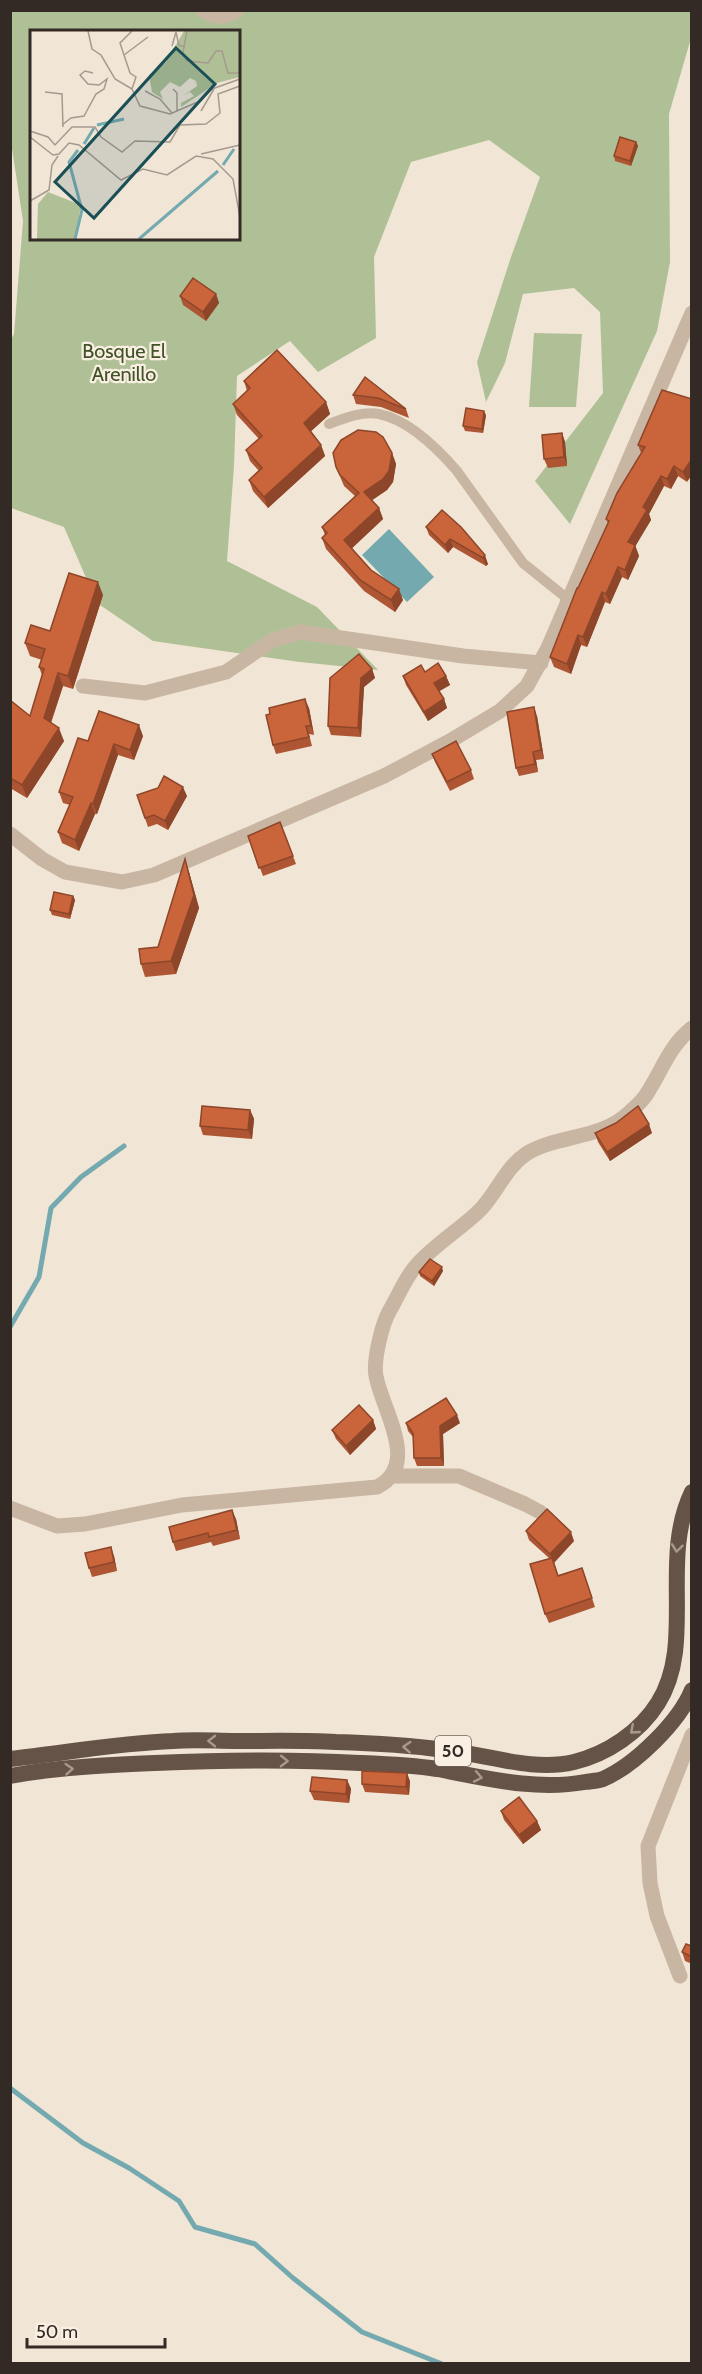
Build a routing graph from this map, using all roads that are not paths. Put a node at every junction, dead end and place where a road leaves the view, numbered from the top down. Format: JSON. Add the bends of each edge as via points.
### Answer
{"nodes":[{"id":1,"x":203,"y":10,"type":"edge"},
{"id":2,"x":237,"y":10,"type":"edge"},
{"id":3,"x":692,"y":313,"type":"edge"},
{"id":4,"x":329,"y":424,"type":"dead end"},
{"id":5,"x":569,"y":600,"type":"junction"},
{"id":6,"x":541,"y":663,"type":"junction"},
{"id":7,"x":83,"y":686,"type":"dead end"},
{"id":8,"x":10,"y":834,"type":"edge"},
{"id":9,"x":692,"y":1028,"type":"edge"},
{"id":10,"x":393,"y":1476,"type":"junction"},
{"id":11,"x":692,"y":1492,"type":"edge"},
{"id":12,"x":10,"y":1508,"type":"edge"},
{"id":13,"x":540,"y":1512,"type":"edge"},
{"id":14,"x":692,"y":1690,"type":"edge"},
{"id":15,"x":692,"y":1735,"type":"edge"},
{"id":16,"x":10,"y":1759,"type":"edge"},
{"id":17,"x":10,"y":1776,"type":"edge"},
{"id":18,"x":680,"y":1976,"type":"dead end"}],
"edges":[{"from":1,"to":2,"type":"street","via":[[214,17],[224,17]]},
{"from":3,"to":5,"type":"street"},
{"from":4,"to":5,"type":"lane","via":[[378,413],[409,428],[457,471],[523,563]]},
{"from":5,"to":6,"type":"street"},
{"from":6,"to":7,"type":"street","via":[[463,656],[301,632],[273,640],[225,672],[145,693]]},
{"from":6,"to":8,"type":"street","via":[[527,686],[500,711],[450,741],[384,776],[154,875],[122,882],[65,872]]},
{"from":9,"to":10,"type":"street","via":[[679,1037],[645,1097],[622,1120],[526,1154],[503,1176],[481,1209],[415,1267],[385,1318],[375,1375],[398,1445]]},
{"from":10,"to":12,"type":"street","via":[[377,1487],[182,1505],[57,1527]]},
{"from":10,"to":13,"type":"street","via":[[459,1476]]},
{"from":11,"to":16,"type":"highway","number":"50","one_way":true,"via":[[676,1552],[672,1673],[658,1704],[635,1730],[605,1750],[574,1762],[543,1765],[444,1750],[336,1742],[175,1740]]},
{"from":17,"to":14,"type":"highway","number":"50","one_way":true,"via":[[221,1760],[402,1766],[497,1781],[574,1784],[602,1779],[650,1746],[675,1718]]},
{"from":15,"to":18,"type":"street","via":[[648,1846],[657,1916]]}]}
